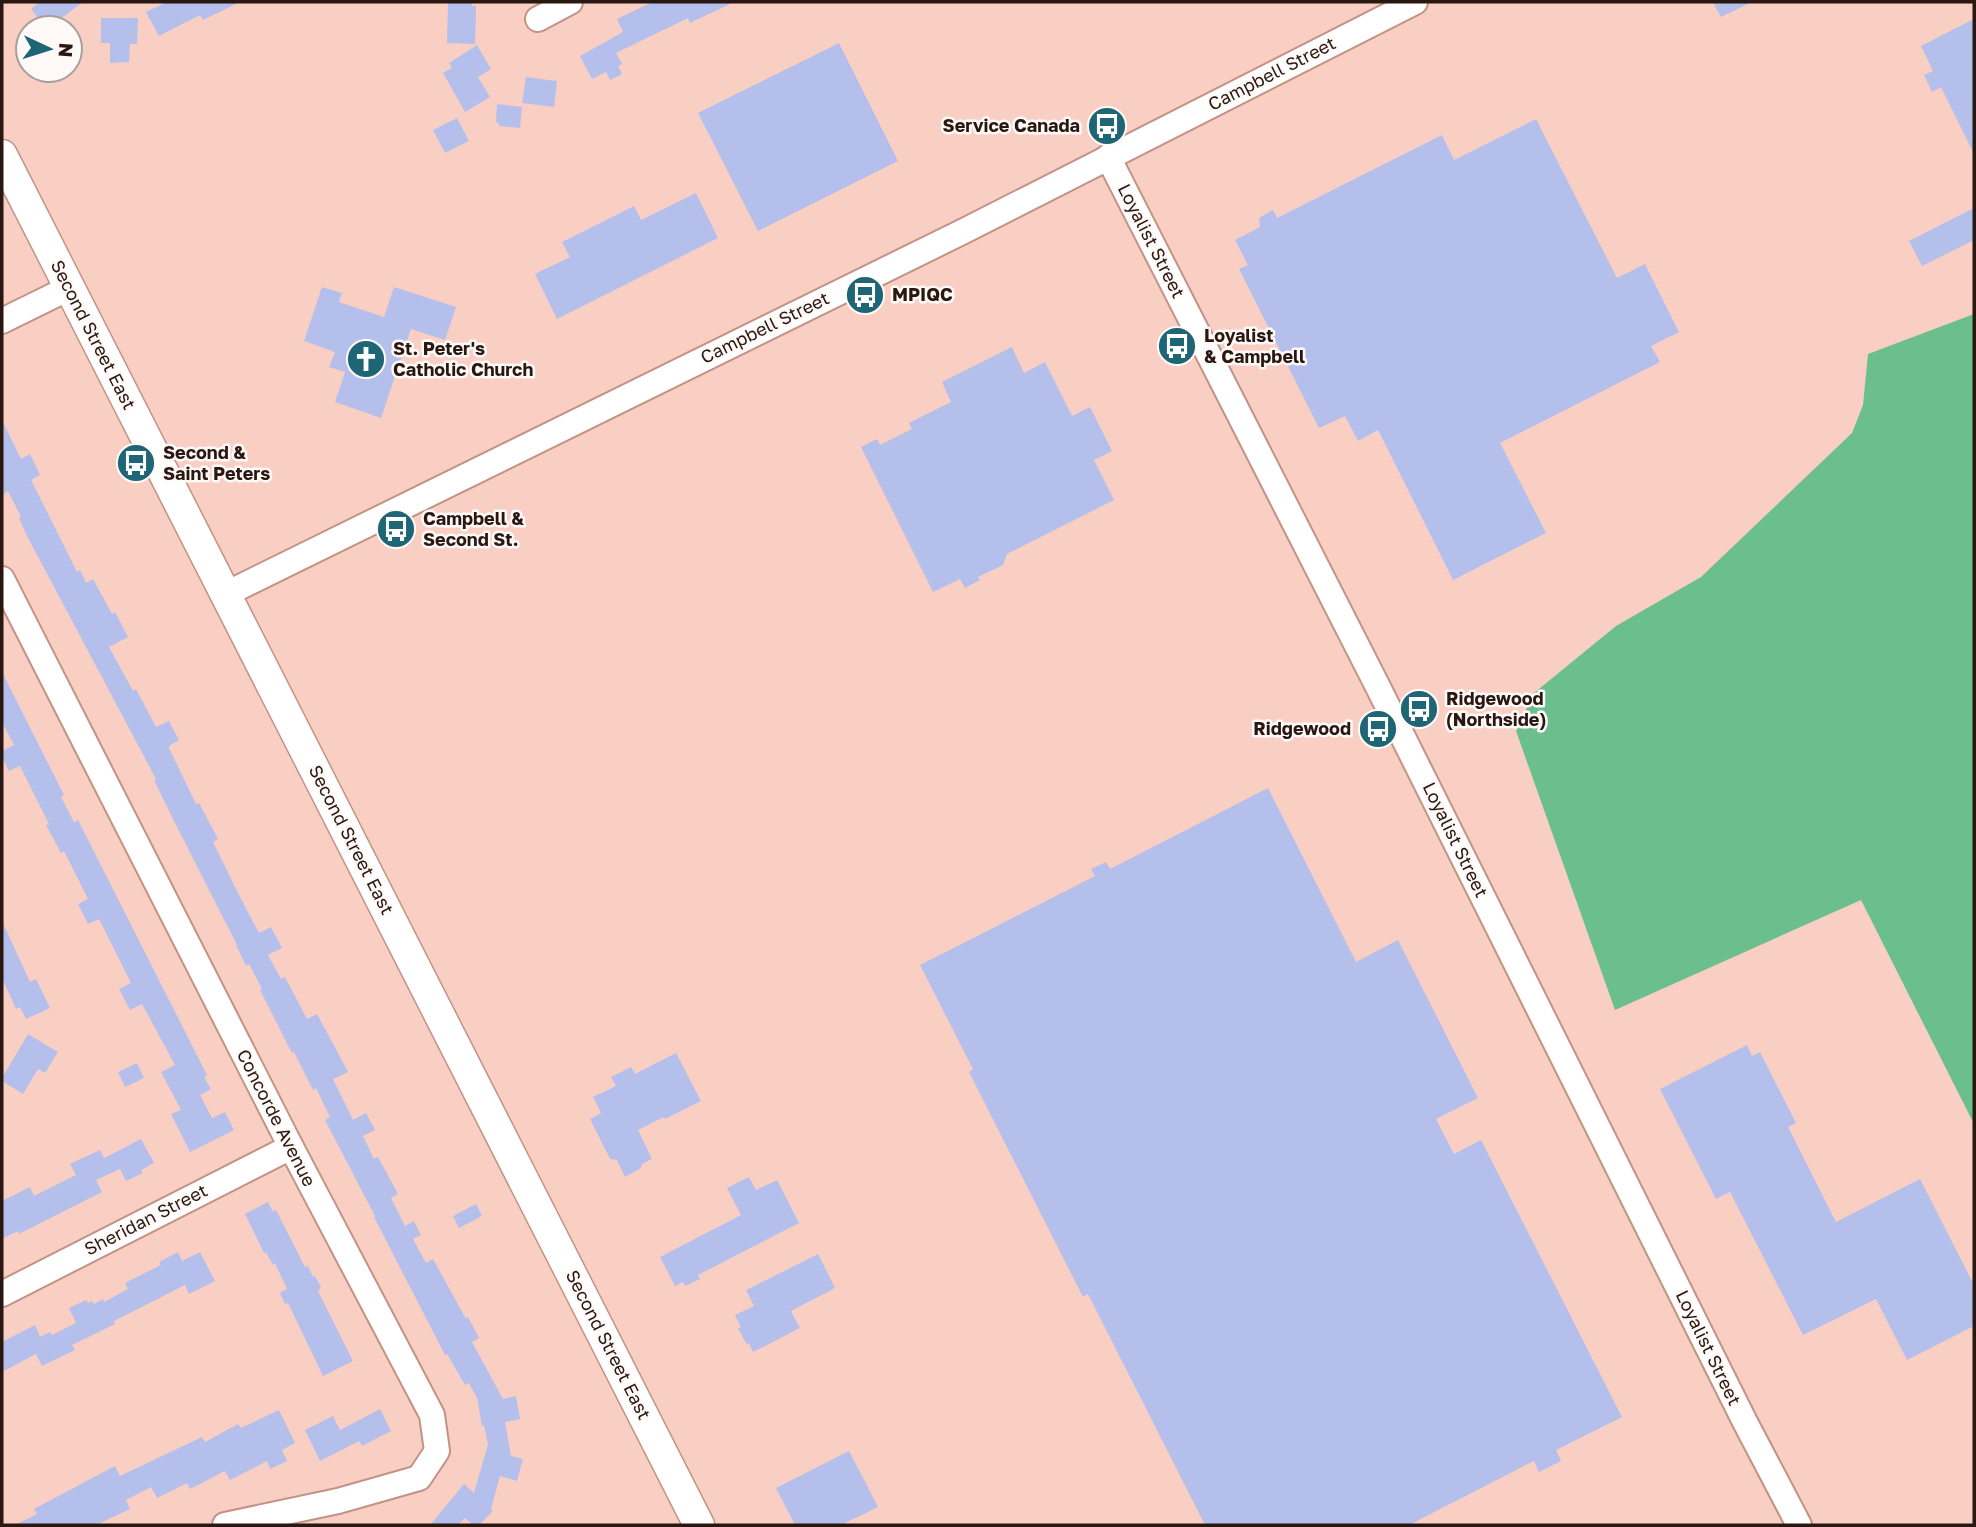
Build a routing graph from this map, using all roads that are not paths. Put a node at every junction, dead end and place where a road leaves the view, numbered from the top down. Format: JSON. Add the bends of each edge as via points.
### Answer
{"nodes":[{"id":1,"x":570,"y":2,"type":"edge"},
{"id":2,"x":1415,"y":2,"type":"edge"},
{"id":3,"x":538,"y":19,"type":"dead end"},
{"id":4,"x":2,"y":155,"type":"edge"},
{"id":5,"x":1108,"y":157,"type":"junction"},
{"id":6,"x":69,"y":288,"type":"junction"},
{"id":7,"x":2,"y":321,"type":"edge"},
{"id":8,"x":2,"y":579,"type":"edge"},
{"id":9,"x":226,"y":594,"type":"junction"},
{"id":10,"x":291,"y":1147,"type":"junction"},
{"id":11,"x":2,"y":1294,"type":"edge"},
{"id":12,"x":225,"y":1525,"type":"edge"},
{"id":13,"x":699,"y":1525,"type":"edge"},
{"id":14,"x":1799,"y":1525,"type":"edge"}],
"edges":[{"from":1,"to":3,"type":"street"},
{"from":2,"to":5,"type":"street","name":"Campbell Street"},
{"from":4,"to":6,"type":"main road","name":"Second Street East"},
{"from":5,"to":9,"type":"street","name":"Campbell Street"},
{"from":5,"to":14,"type":"street","name":"Loyalist Street"},
{"from":6,"to":7,"type":"street"},
{"from":6,"to":9,"type":"main road","name":"Second Street East"},
{"from":8,"to":10,"type":"street","name":"Concorde Avenue"},
{"from":9,"to":13,"type":"main road","name":"Second Street East"},
{"from":10,"to":11,"type":"street","name":"Sheridan Street"},
{"from":10,"to":12,"type":"street","name":"Concorde Avenue","via":[[432,1415],[437,1451],[419,1478]]}]}
